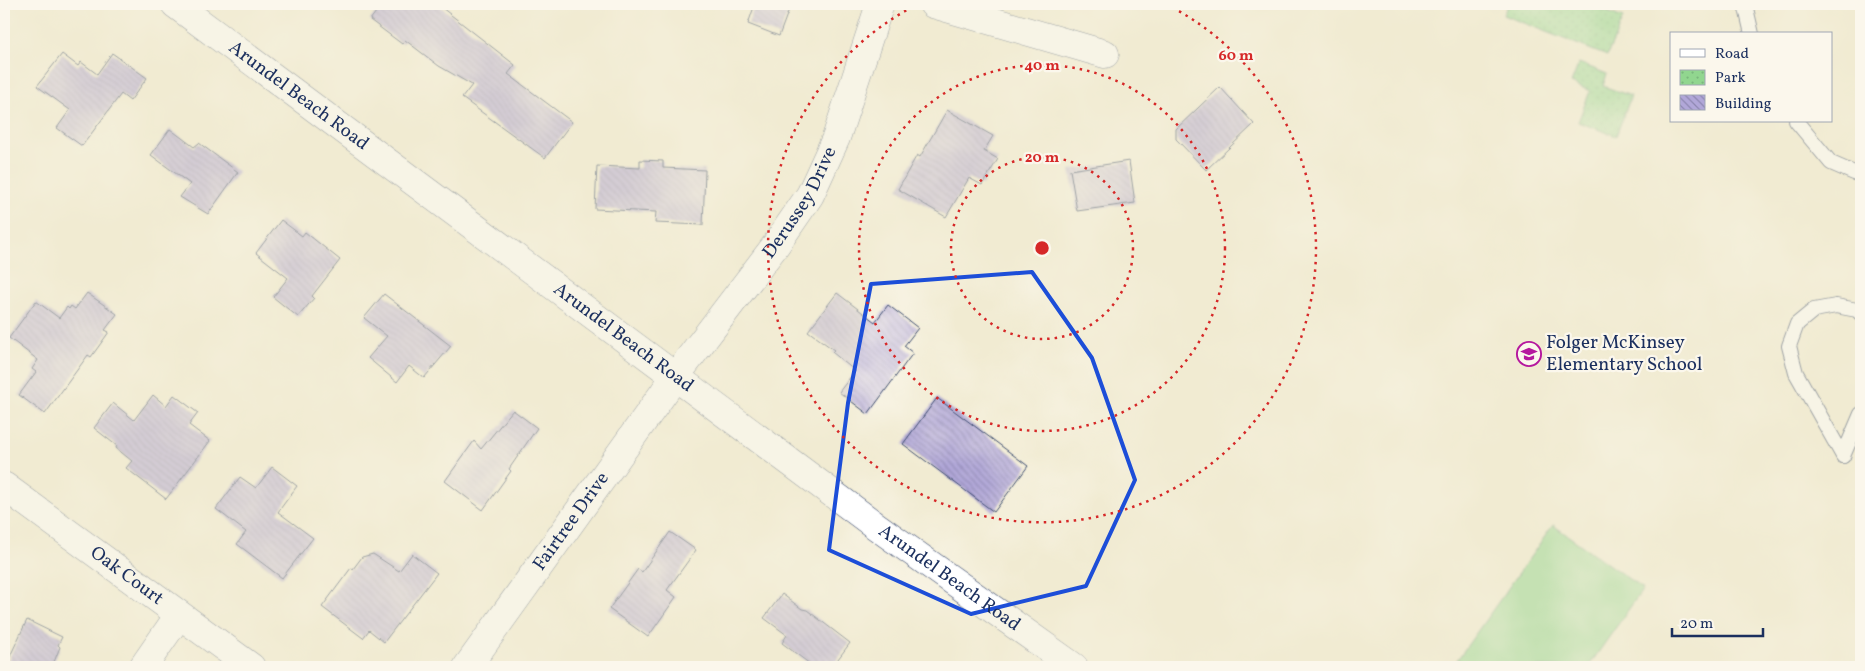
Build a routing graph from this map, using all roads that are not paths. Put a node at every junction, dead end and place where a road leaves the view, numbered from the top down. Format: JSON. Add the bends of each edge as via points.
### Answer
{"nodes":[{"id":1,"x":175,"y":4,"type":"edge"},
{"id":2,"x":880,"y":4,"type":"edge"},
{"id":3,"x":933,"y":4,"type":"edge"},
{"id":4,"x":1745,"y":4,"type":"edge"},
{"id":5,"x":1752,"y":32,"type":"edge"},
{"id":6,"x":1105,"y":54,"type":"dead end"},
{"id":7,"x":1797,"y":122,"type":"edge"},
{"id":8,"x":1861,"y":174,"type":"edge"},
{"id":9,"x":1861,"y":314,"type":"edge"},
{"id":10,"x":675,"y":377,"type":"junction"},
{"id":11,"x":1861,"y":414,"type":"edge"},
{"id":12,"x":4,"y":486,"type":"edge"},
{"id":13,"x":179,"y":615,"type":"junction"},
{"id":14,"x":143,"y":667,"type":"edge"},
{"id":15,"x":250,"y":667,"type":"edge"},
{"id":16,"x":467,"y":667,"type":"edge"},
{"id":17,"x":1074,"y":667,"type":"edge"}],
"edges":[{"from":1,"to":10,"type":"street","name":"Arundel Beach Road"},
{"from":2,"to":10,"type":"street","name":"Derussey Drive","via":[[836,138],[810,195]]},
{"from":3,"to":6,"type":"street"},
{"from":4,"to":5,"type":"lane"},
{"from":7,"to":8,"type":"lane","via":[[1831,163]]},
{"from":9,"to":11,"type":"lane","via":[[1857,310],[1836,306],[1814,310],[1797,324],[1790,346],[1796,373],[1843,456]]},
{"from":10,"to":16,"type":"street","name":"Fairtree Drive"},
{"from":10,"to":17,"type":"street","name":"Arundel Beach Road"},
{"from":12,"to":13,"type":"street","name":"Oak Court"},
{"from":13,"to":14,"type":"street"},
{"from":13,"to":15,"type":"street","name":"Oak Court"}]}
